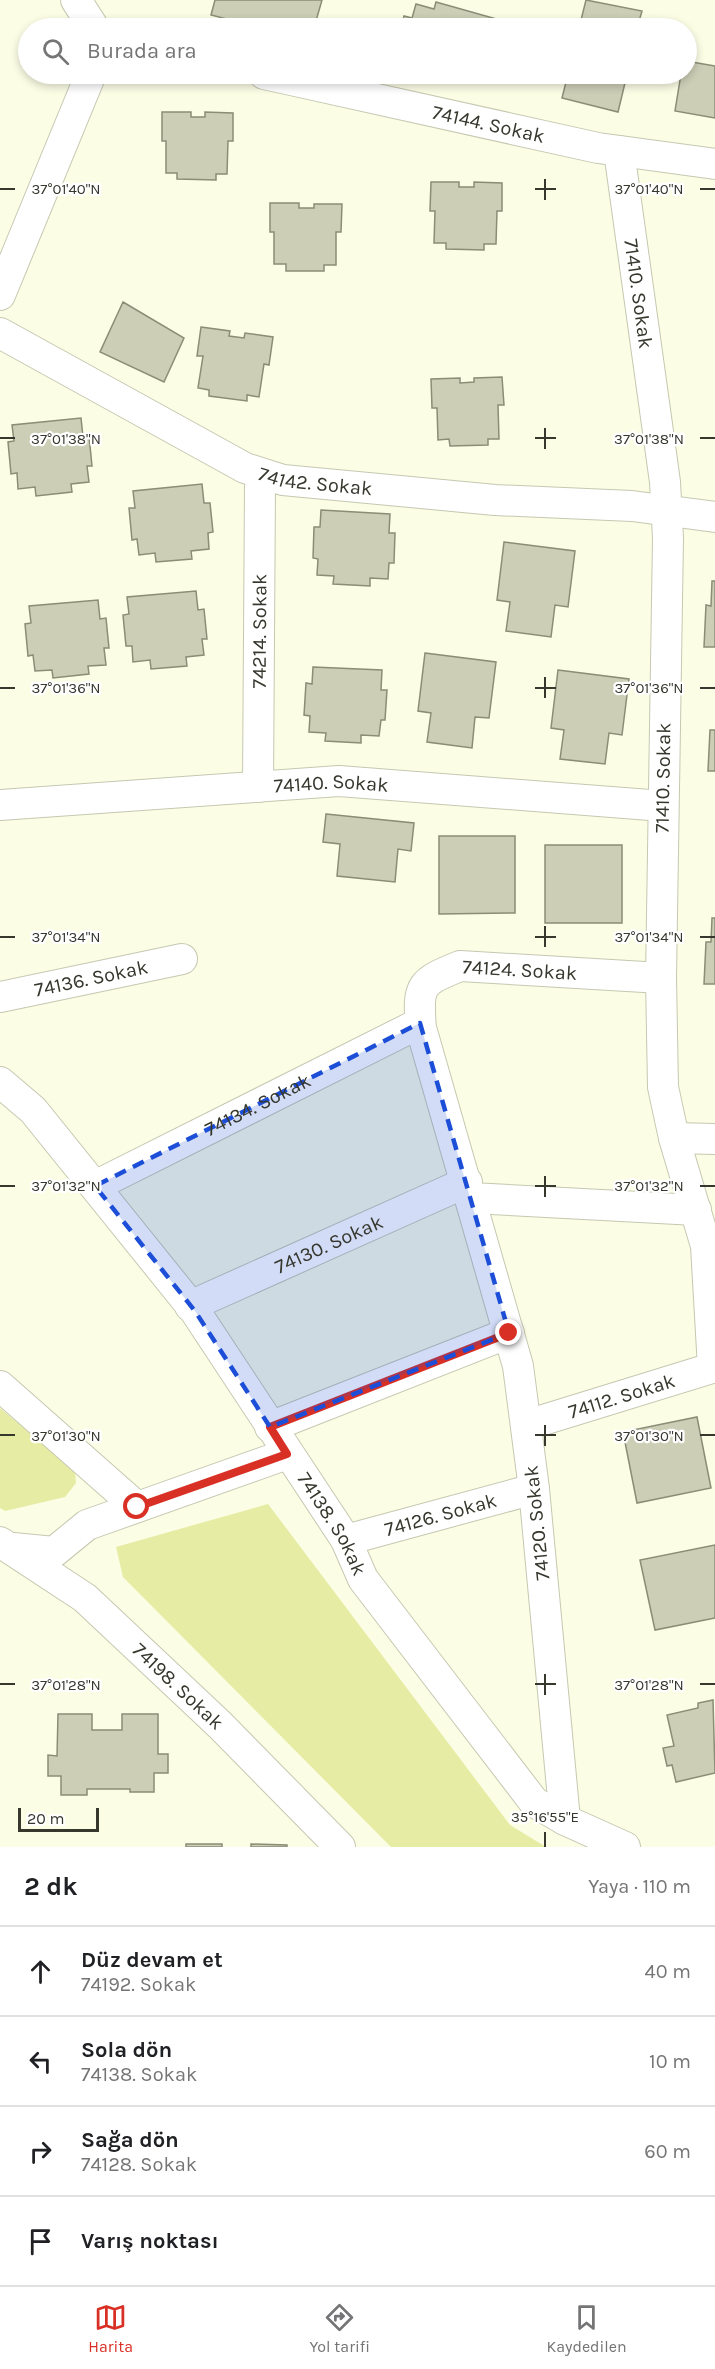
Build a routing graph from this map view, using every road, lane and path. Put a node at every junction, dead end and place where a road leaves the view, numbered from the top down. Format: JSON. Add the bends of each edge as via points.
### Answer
{"nodes":[{"id":1,"x":76,"y":0,"type":"edge"},
{"id":2,"x":88,"y":18,"type":"edge"},
{"id":3,"x":86,"y":84,"type":"edge"},
{"id":4,"x":310,"y":84,"type":"edge"},
{"id":5,"x":619,"y":151,"type":"junction"},
{"id":6,"x":715,"y":164,"type":"edge"},
{"id":7,"x":0,"y":295,"type":"edge"},
{"id":8,"x":0,"y":333,"type":"edge"},
{"id":9,"x":264,"y":476,"type":"junction"},
{"id":10,"x":667,"y":510,"type":"junction"},
{"id":11,"x":715,"y":517,"type":"edge"},
{"id":12,"x":258,"y":787,"type":"junction"},
{"id":13,"x":0,"y":805,"type":"edge"},
{"id":14,"x":663,"y":806,"type":"junction"},
{"id":15,"x":182,"y":959,"type":"dead end"},
{"id":16,"x":661,"y":978,"type":"junction"},
{"id":17,"x":0,"y":997,"type":"edge"},
{"id":18,"x":420,"y":1023,"type":"junction"},
{"id":19,"x":0,"y":1082,"type":"edge"},
{"id":20,"x":674,"y":1138,"type":"junction"},
{"id":21,"x":715,"y":1139,"type":"edge"},
{"id":22,"x":95,"y":1186,"type":"junction"},
{"id":23,"x":469,"y":1190,"type":"junction"},
{"id":24,"x":704,"y":1221,"type":"edge"},
{"id":25,"x":190,"y":1306,"type":"junction"},
{"id":26,"x":509,"y":1333,"type":"junction"},
{"id":27,"x":714,"y":1367,"type":"edge"},
{"id":28,"x":0,"y":1386,"type":"edge"},
{"id":29,"x":527,"y":1425,"type":"junction"},
{"id":30,"x":270,"y":1427,"type":"junction"},
{"id":31,"x":287,"y":1454,"type":"junction"},
{"id":32,"x":534,"y":1489,"type":"junction"},
{"id":33,"x":137,"y":1507,"type":"junction"},
{"id":34,"x":346,"y":1540,"type":"junction"},
{"id":35,"x":3,"y":1546,"type":"edge"},
{"id":36,"x":565,"y":1820,"type":"junction"},
{"id":37,"x":340,"y":1847,"type":"edge"},
{"id":38,"x":625,"y":1847,"type":"edge"}],
"edges":[{"from":1,"to":2,"type":"street"},
{"from":3,"to":7,"type":"street"},
{"from":4,"to":5,"type":"street","name":"74144. Sokak"},
{"from":5,"to":6,"type":"street","name":"74144. Sokak"},
{"from":5,"to":10,"type":"street","name":"71410. Sokak"},
{"from":8,"to":9,"type":"street","name":"74142. Sokak"},
{"from":9,"to":10,"type":"street","name":"74142. Sokak","via":[[495,500]]},
{"from":9,"to":12,"type":"street","name":"74214. Sokak","via":[[260,487]]},
{"from":10,"to":11,"type":"street","name":"74142. Sokak"},
{"from":10,"to":14,"type":"street","name":"71410. Sokak"},
{"from":12,"to":13,"type":"street","name":"74140. Sokak"},
{"from":12,"to":14,"type":"street","name":"74140. Sokak","via":[[339,781]]},
{"from":14,"to":16,"type":"street","name":"71410. Sokak"},
{"from":15,"to":17,"type":"street","name":"74136. Sokak"},
{"from":16,"to":18,"type":"street","name":"74124. Sokak","via":[[460,966],[430,978],[418,998]]},
{"from":16,"to":20,"type":"street","name":"71410. Sokak","via":[[663,1087]]},
{"from":18,"to":22,"type":"street","name":"74134. Sokak"},
{"from":18,"to":23,"type":"street","name":"74120. Sokak"},
{"from":19,"to":22,"type":"street","name":"74138. Sokak","via":[[33,1110]]},
{"from":20,"to":21,"type":"street"},
{"from":20,"to":24,"type":"street","name":"71410. Sokak"},
{"from":22,"to":25,"type":"street","name":"74138. Sokak"},
{"from":23,"to":24,"type":"street"},
{"from":23,"to":25,"type":"street","name":"74130. Sokak"},
{"from":23,"to":26,"type":"street","name":"74120. Sokak"},
{"from":24,"to":27,"type":"street","name":"71410. Sokak"},
{"from":25,"to":30,"type":"street","name":"74138. Sokak"},
{"from":26,"to":29,"type":"street","name":"74120. Sokak"},
{"from":26,"to":30,"type":"street"},
{"from":27,"to":29,"type":"street","name":"74112. Sokak"},
{"from":28,"to":33,"type":"street"},
{"from":29,"to":32,"type":"street","name":"74120. Sokak"},
{"from":30,"to":31,"type":"street","name":"74138. Sokak"},
{"from":31,"to":33,"type":"street"},
{"from":31,"to":34,"type":"street","name":"74138. Sokak"},
{"from":32,"to":34,"type":"street","name":"74126. Sokak"},
{"from":32,"to":36,"type":"street","name":"74120. Sokak"},
{"from":33,"to":35,"type":"street","via":[[87,1524],[54,1552]]},
{"from":34,"to":36,"type":"street","name":"74138. Sokak","via":[[363,1579],[534,1802]]},
{"from":35,"to":37,"type":"street","name":"74198. Sokak","via":[[85,1598],[220,1725]]},
{"from":36,"to":38,"type":"street","name":"74138. Sokak"}]}
